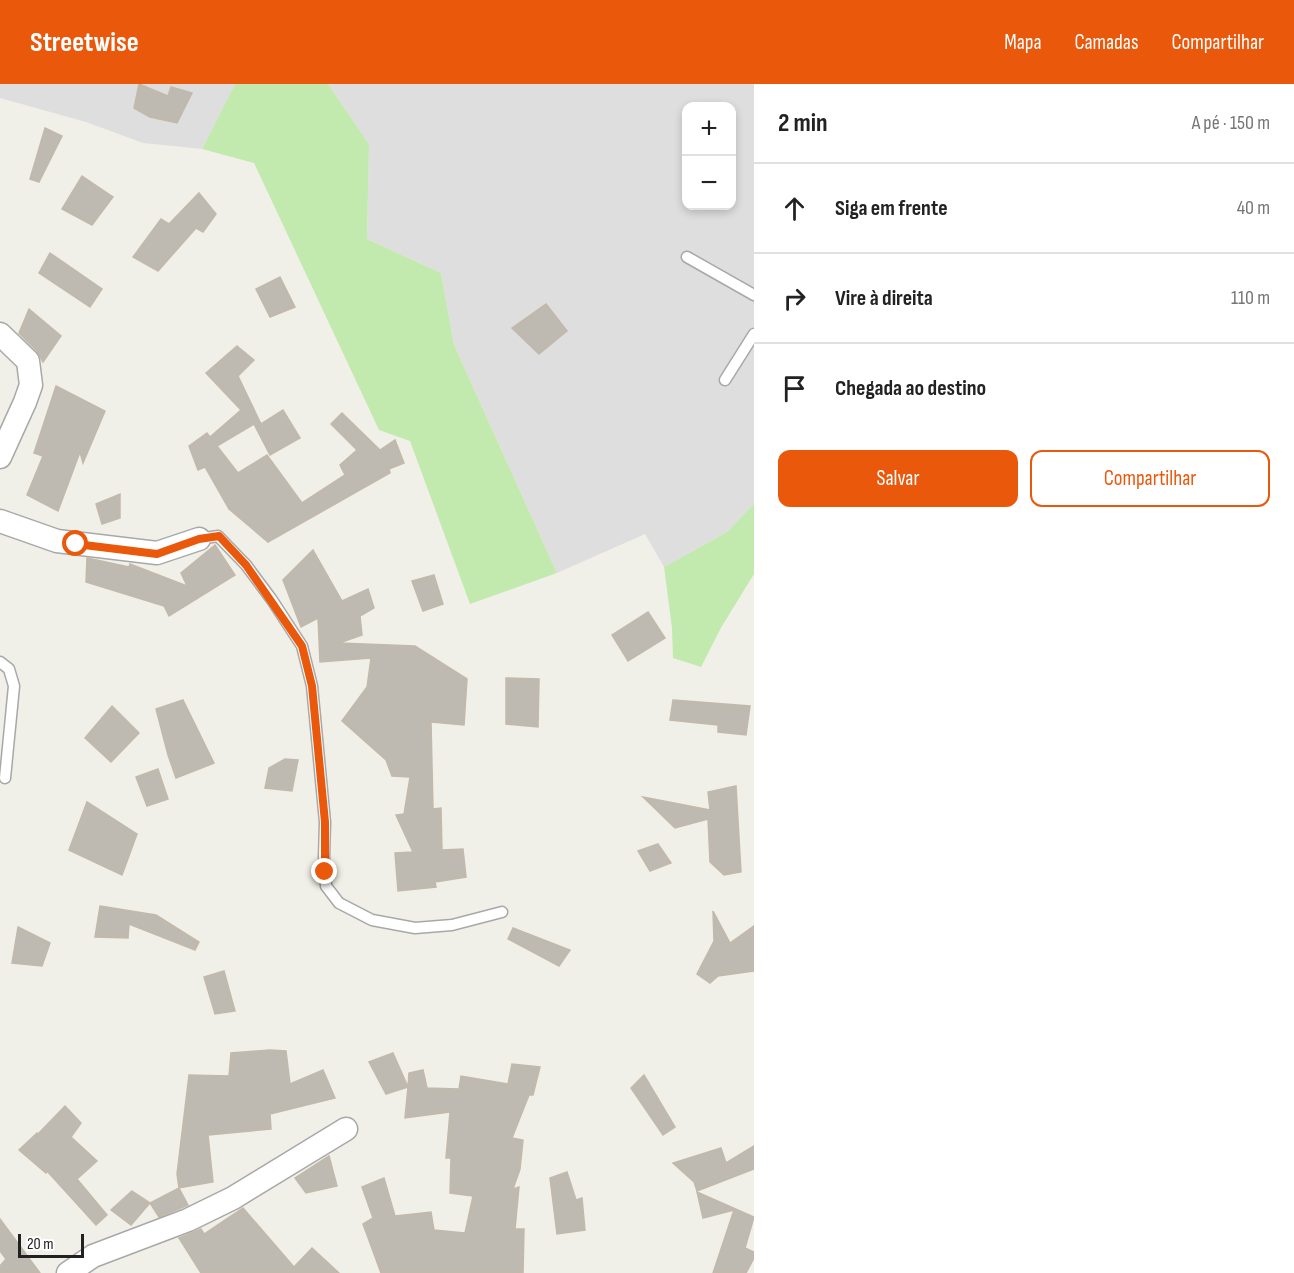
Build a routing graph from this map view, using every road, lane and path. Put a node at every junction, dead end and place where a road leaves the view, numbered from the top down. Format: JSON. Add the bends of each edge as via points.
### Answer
{"nodes":[{"id":1,"x":687,"y":257,"type":"dead end"},
{"id":2,"x":754,"y":295,"type":"edge"},
{"id":3,"x":754,"y":333,"type":"edge"},
{"id":4,"x":0,"y":334,"type":"edge"},
{"id":5,"x":726,"y":380,"type":"dead end"},
{"id":6,"x":0,"y":458,"type":"edge"},
{"id":7,"x":0,"y":521,"type":"edge"},
{"id":8,"x":199,"y":539,"type":"joint"},
{"id":9,"x":0,"y":662,"type":"edge"},
{"id":10,"x":4,"y":778,"type":"dead end"},
{"id":11,"x":502,"y":912,"type":"dead end"},
{"id":12,"x":346,"y":1129,"type":"dead end"},
{"id":13,"x":68,"y":1273,"type":"edge"}],
"edges":[{"from":1,"to":2,"type":"lane"},
{"from":3,"to":5,"type":"lane"},
{"from":4,"to":6,"type":"street","via":[[28,361],[31,385]]},
{"from":7,"to":8,"type":"street","via":[[57,541],[157,554]]},
{"from":8,"to":11,"type":"lane","via":[[219,536],[246,565],[302,646],[313,697],[325,822],[326,886],[339,903],[372,920],[415,928],[452,925]]},
{"from":9,"to":10,"type":"lane","via":[[9,669],[14,686]]},
{"from":12,"to":13,"type":"street","via":[[233,1198],[188,1220],[93,1256]]}]}
